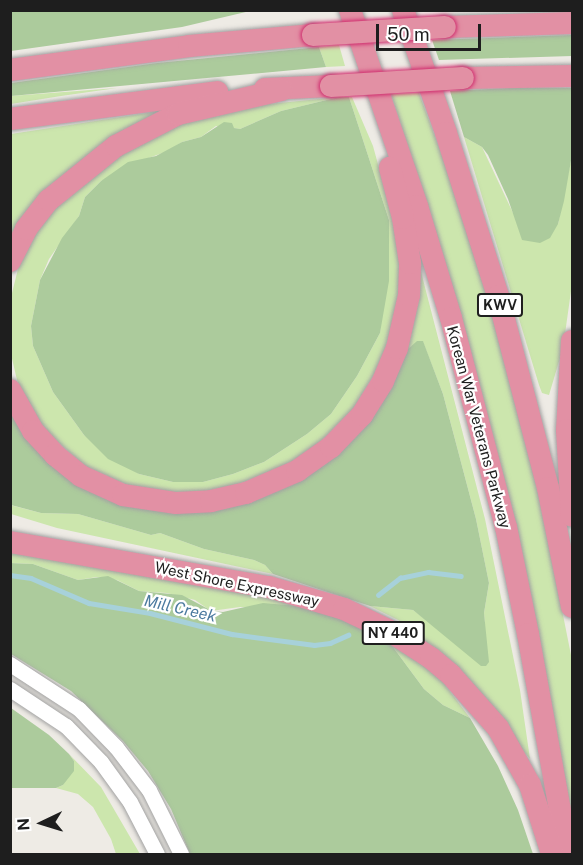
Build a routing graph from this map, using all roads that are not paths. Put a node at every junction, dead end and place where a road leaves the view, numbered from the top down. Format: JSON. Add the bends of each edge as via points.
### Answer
{"nodes":[{"id":1,"x":348,"y":10,"type":"edge"},
{"id":2,"x":403,"y":10,"type":"edge"},
{"id":3,"x":573,"y":23,"type":"edge"},
{"id":4,"x":10,"y":70,"type":"edge"},
{"id":5,"x":573,"y":76,"type":"edge"},
{"id":6,"x":281,"y":90,"type":"junction"},
{"id":7,"x":10,"y":119,"type":"edge"},
{"id":8,"x":10,"y":261,"type":"edge"},
{"id":9,"x":573,"y":341,"type":"edge"},
{"id":10,"x":10,"y":390,"type":"edge"},
{"id":11,"x":573,"y":516,"type":"edge"},
{"id":12,"x":10,"y":542,"type":"edge"},
{"id":13,"x":573,"y":607,"type":"edge"},
{"id":14,"x":10,"y":664,"type":"edge"},
{"id":15,"x":10,"y":689,"type":"edge"},
{"id":16,"x":157,"y":855,"type":"edge"},
{"id":17,"x":181,"y":855,"type":"edge"},
{"id":18,"x":552,"y":855,"type":"edge"},
{"id":19,"x":568,"y":855,"type":"edge"}],
"edges":[{"from":1,"to":10,"type":"highway","via":[[398,198],[410,278],[407,313],[391,365],[373,399],[346,433],[297,471],[246,493],[194,503],[149,501],[95,483],[55,455],[33,431]]},
{"from":1,"to":19,"type":"highway","name":"Korean War Veterans Parkway","via":[[417,206],[506,527]]},
{"from":2,"to":13,"type":"highway","number":"KWV","via":[[500,306],[545,478]]},
{"from":3,"to":4,"type":"highway","bridge":true,"via":[[313,36],[170,49]]},
{"from":5,"to":6,"type":"highway","bridge":true,"via":[[463,78]]},
{"from":6,"to":7,"type":"highway","via":[[186,95]]},
{"from":6,"to":8,"type":"highway","via":[[178,114],[116,146],[49,200],[26,229]]},
{"from":9,"to":11,"type":"highway","via":[[567,430]]},
{"from":12,"to":18,"type":"highway","name":"West Shore Expressway","number":"NY 440","via":[[269,587],[344,609],[388,630],[451,675],[498,728],[530,785]]},
{"from":14,"to":17,"type":"street","via":[[79,708],[117,747],[154,797]]},
{"from":15,"to":16,"type":"street","via":[[66,726],[101,762],[130,802]]}]}
